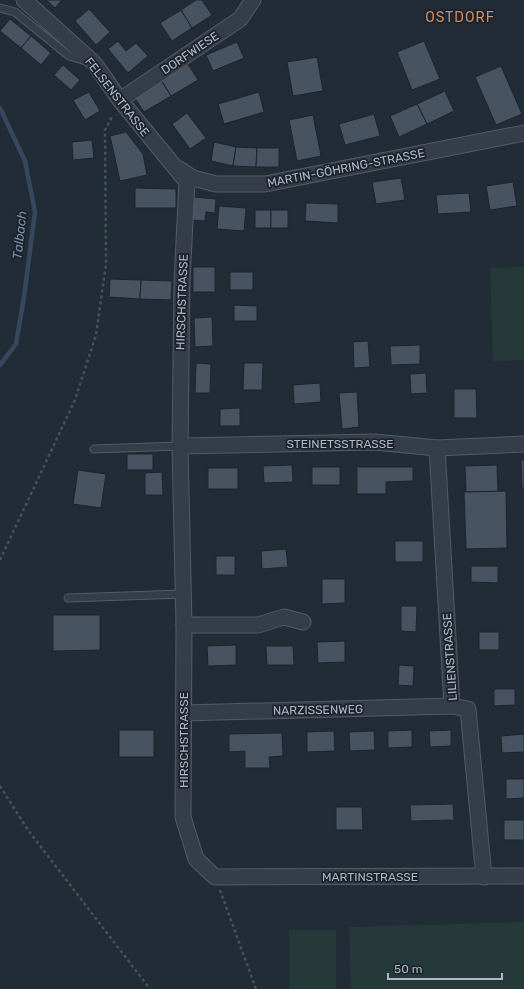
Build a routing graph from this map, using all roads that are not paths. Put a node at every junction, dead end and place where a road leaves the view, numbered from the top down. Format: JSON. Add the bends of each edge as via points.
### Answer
{"nodes":[{"id":1,"x":24,"y":0,"type":"edge"},
{"id":2,"x":253,"y":0,"type":"edge"},
{"id":3,"x":0,"y":8,"type":"edge"},
{"id":4,"x":94,"y":63,"type":"junction"},
{"id":5,"x":120,"y":100,"type":"junction"},
{"id":6,"x":524,"y":133,"type":"edge"},
{"id":7,"x":171,"y":164,"type":"junction"},
{"id":8,"x":524,"y":444,"type":"edge"},
{"id":9,"x":180,"y":446,"type":"junction"},
{"id":10,"x":437,"y":448,"type":"junction"},
{"id":11,"x":94,"y":449,"type":"dead end"},
{"id":12,"x":182,"y":594,"type":"junction"},
{"id":13,"x":68,"y":598,"type":"dead end"},
{"id":14,"x":303,"y":622,"type":"dead end"},
{"id":15,"x":184,"y":625,"type":"junction"},
{"id":16,"x":452,"y":706,"type":"junction"},
{"id":17,"x":184,"y":713,"type":"junction"},
{"id":18,"x":524,"y":876,"type":"edge"},
{"id":19,"x":215,"y":877,"type":"joint"},
{"id":20,"x":484,"y":877,"type":"junction"}],
"edges":[{"from":1,"to":4,"type":"street","name":"FELSENSTRASSE"},
{"from":2,"to":5,"type":"street","name":"DORFWIESE","via":[[240,19]]},
{"from":3,"to":4,"type":"lane","via":[[15,12],[69,56]]},
{"from":4,"to":5,"type":"street","name":"FELSENSTRASSE"},
{"from":5,"to":7,"type":"street","name":"FELSENSTRASSE"},
{"from":6,"to":7,"type":"street","name":"MARTIN-GÖHRING-STRASSE","via":[[265,184],[216,184],[193,178]]},
{"from":7,"to":9,"type":"street","name":"HIRSCHSTRASSE","via":[[187,182],[182,281]]},
{"from":8,"to":10,"type":"street","name":"STEINETSSTRASSE"},
{"from":9,"to":10,"type":"street","name":"STEINETSSTRASSE","via":[[375,442]]},
{"from":9,"to":11,"type":"lane"},
{"from":9,"to":12,"type":"street","name":"HIRSCHSTRASSE"},
{"from":10,"to":16,"type":"street","name":"LILIENSTRASSE"},
{"from":12,"to":13,"type":"lane"},
{"from":12,"to":15,"type":"street","name":"HIRSCHSTRASSE"},
{"from":14,"to":15,"type":"street","via":[[284,617],[258,625]]},
{"from":15,"to":17,"type":"street","name":"HIRSCHSTRASSE"},
{"from":16,"to":17,"type":"street","name":"NARZISSENWEG"},
{"from":16,"to":20,"type":"street","name":"LILIENSTRASSE","via":[[468,708]]},
{"from":17,"to":19,"type":"street","name":"HIRSCHSTRASSE","via":[[183,817],[196,859]]},
{"from":18,"to":20,"type":"street","name":"MARTINSTRASSE"},
{"from":19,"to":20,"type":"street","name":"MARTINSTRASSE"}]}
